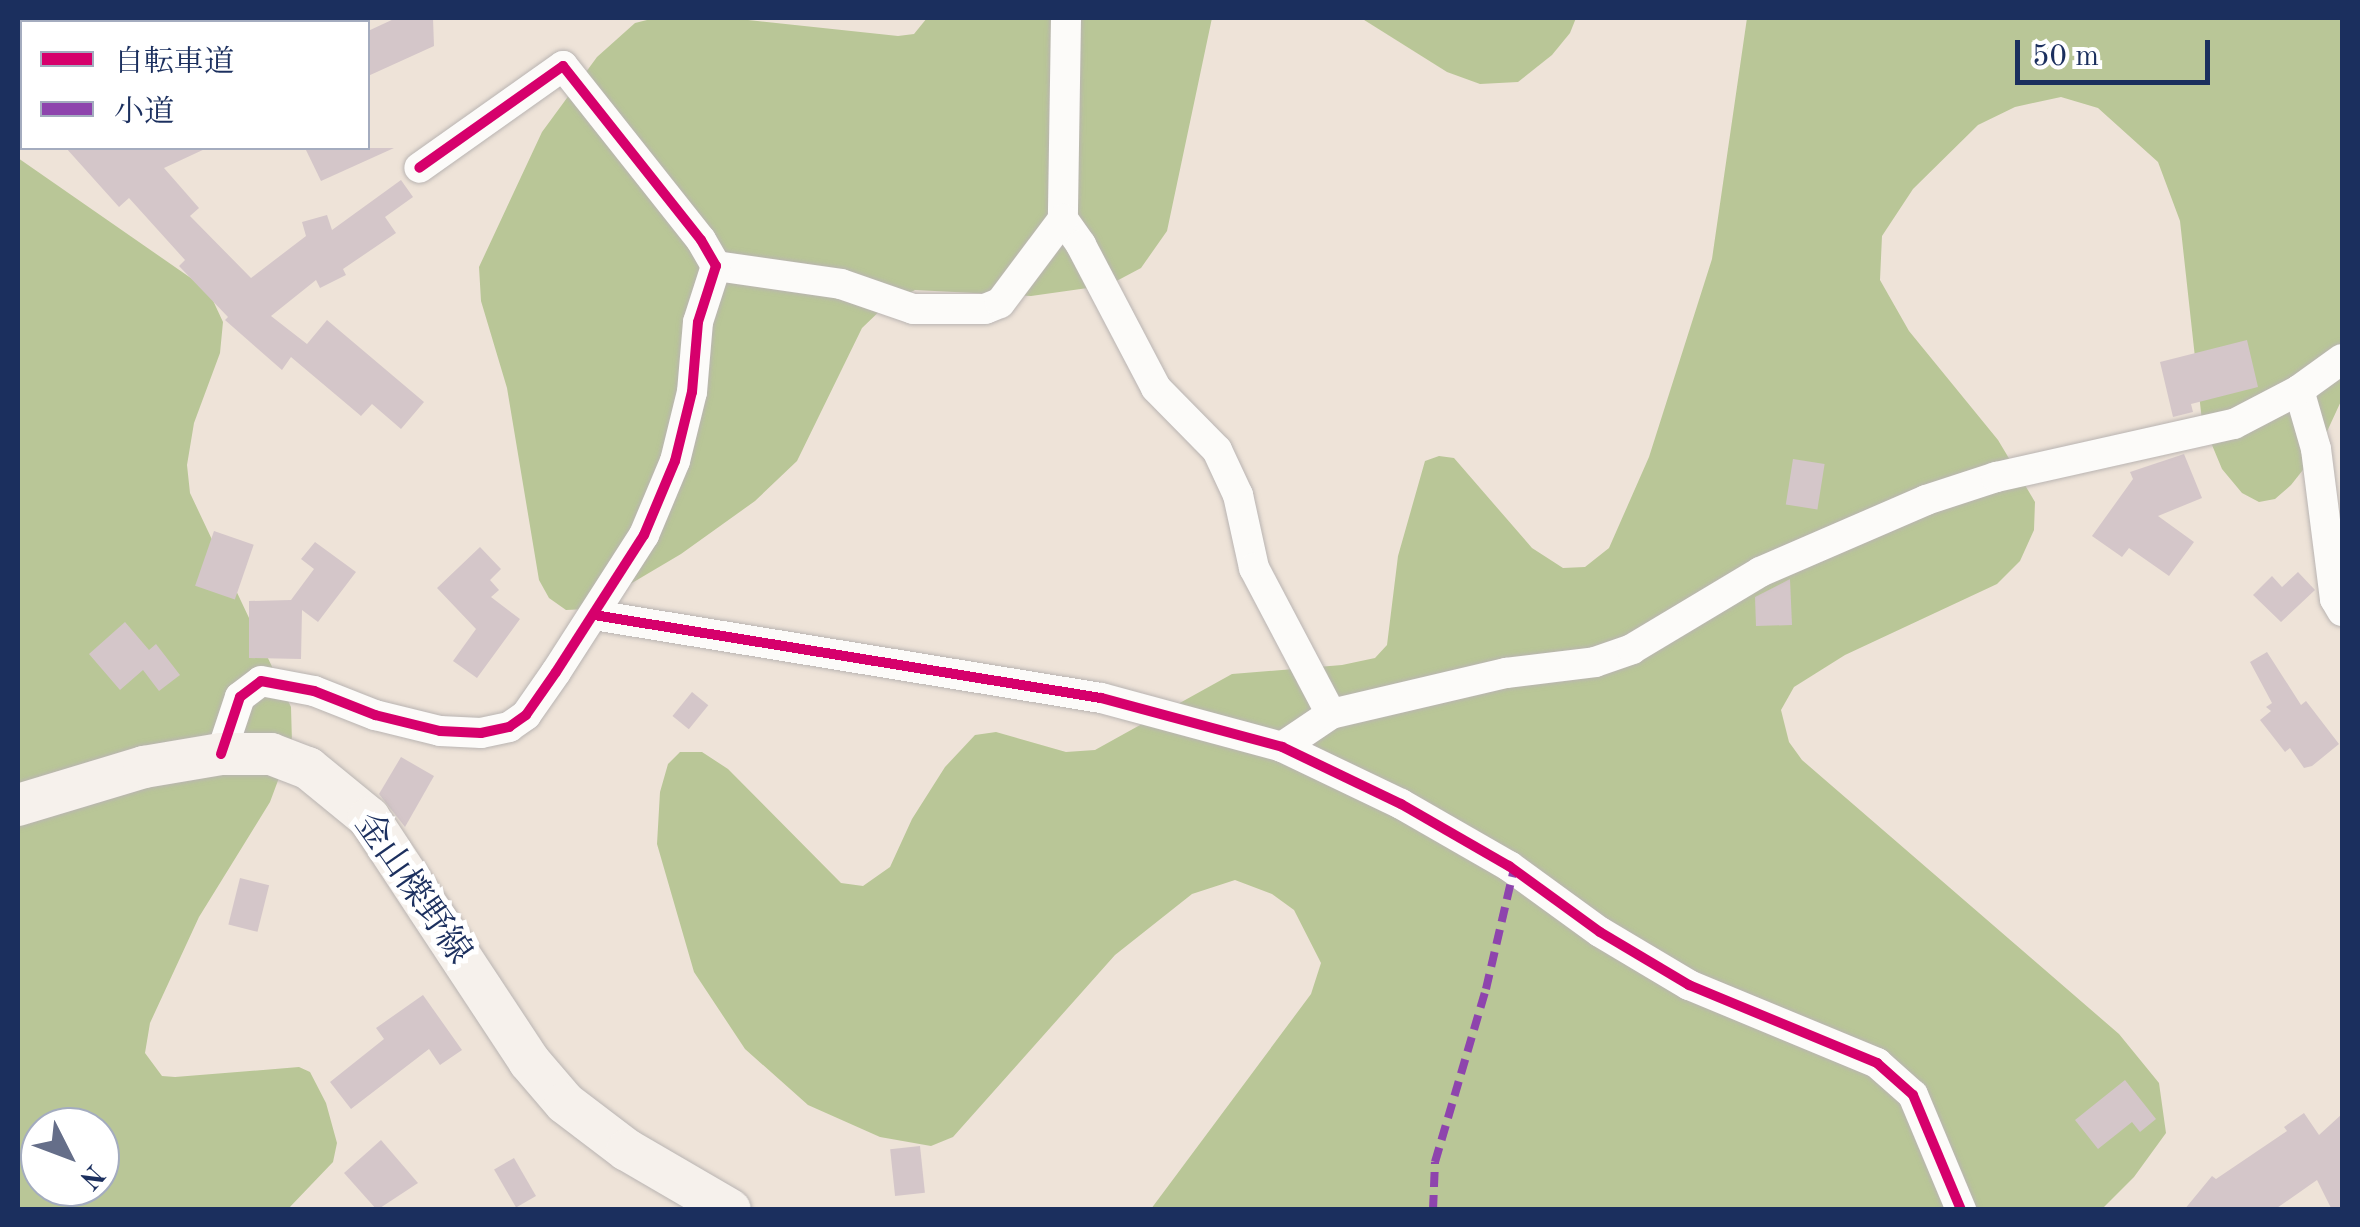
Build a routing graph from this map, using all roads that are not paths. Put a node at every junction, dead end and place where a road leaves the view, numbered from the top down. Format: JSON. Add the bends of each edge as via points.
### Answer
{"nodes":[{"id":1,"x":1066,"y":18,"type":"edge"},
{"id":2,"x":419,"y":168,"type":"dead end"},
{"id":3,"x":1063,"y":219,"type":"junction"},
{"id":4,"x":716,"y":266,"type":"junction"},
{"id":5,"x":2342,"y":359,"type":"edge"},
{"id":6,"x":2299,"y":390,"type":"junction"},
{"id":7,"x":2342,"y":612,"type":"edge"},
{"id":8,"x":594,"y":615,"type":"junction"},
{"id":9,"x":1331,"y":714,"type":"junction"},
{"id":10,"x":1282,"y":747,"type":"junction"},
{"id":11,"x":221,"y":754,"type":"junction"},
{"id":12,"x":18,"y":804,"type":"edge"},
{"id":13,"x":730,"y":1210,"type":"edge"},
{"id":14,"x":1961,"y":1210,"type":"edge"}],
"edges":[{"from":1,"to":3,"type":"street"},
{"from":2,"to":4,"type":"street","via":[[563,66]]},
{"from":3,"to":4,"type":"street","via":[[1000,303],[985,309],[913,309],[841,284]]},
{"from":3,"to":9,"type":"street","via":[[1156,388],[1217,450],[1238,495],[1254,568]]},
{"from":4,"to":8,"type":"street","via":[[698,322],[692,392],[674,461],[644,535]]},
{"from":5,"to":6,"type":"street"},
{"from":6,"to":7,"type":"street","via":[[2316,449]]},
{"from":6,"to":9,"type":"street","via":[[2234,424],[1926,500],[1792,557],[1632,649],[1595,662],[1506,674]]},
{"from":8,"to":10,"type":"street","via":[[1101,698]]},
{"from":8,"to":11,"type":"street","via":[[526,714],[509,727],[440,731],[261,681],[240,697]]},
{"from":9,"to":10,"type":"street"},
{"from":10,"to":14,"type":"street","via":[[1509,866],[1689,985],[1877,1063],[1913,1095]]},
{"from":11,"to":12,"type":"main road","name":"金山檪野線","via":[[144,767]]},
{"from":11,"to":13,"type":"main road","name":"金山檪野線","via":[[270,754],[308,768],[369,818],[529,1062],[565,1102],[628,1150]]}]}
